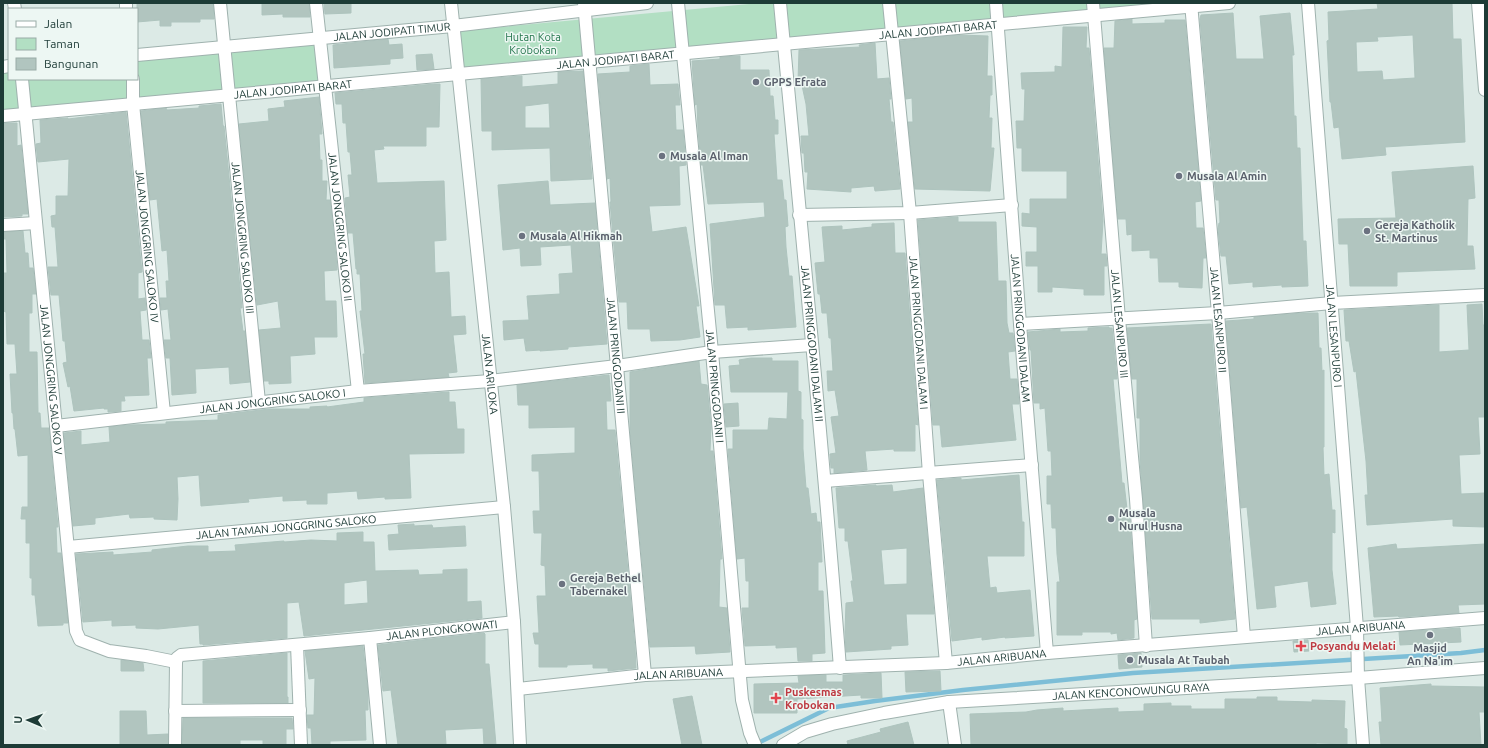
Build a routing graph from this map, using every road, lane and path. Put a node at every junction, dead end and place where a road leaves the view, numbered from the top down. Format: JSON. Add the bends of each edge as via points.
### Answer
{"nodes":[{"id":1,"x":220,"y":3,"type":"edge"},
{"id":2,"x":316,"y":3,"type":"edge"},
{"id":3,"x":451,"y":3,"type":"edge"},
{"id":4,"x":647,"y":3,"type":"edge"},
{"id":5,"x":678,"y":3,"type":"edge"},
{"id":6,"x":780,"y":3,"type":"edge"},
{"id":7,"x":889,"y":3,"type":"edge"},
{"id":8,"x":996,"y":3,"type":"edge"},
{"id":9,"x":1093,"y":3,"type":"edge"},
{"id":10,"x":1229,"y":3,"type":"edge"},
{"id":11,"x":1308,"y":3,"type":"edge"},
{"id":12,"x":1478,"y":3,"type":"edge"},
{"id":13,"x":1191,"y":5,"type":"edge"},
{"id":14,"x":585,"y":6,"type":"edge"},
{"id":15,"x":1095,"y":15,"type":"junction"},
{"id":16,"x":997,"y":24,"type":"junction"},
{"id":17,"x":453,"y":26,"type":"junction"},
{"id":18,"x":892,"y":34,"type":"junction"},
{"id":19,"x":320,"y":38,"type":"junction"},
{"id":20,"x":784,"y":44,"type":"junction"},
{"id":21,"x":224,"y":47,"type":"junction"},
{"id":22,"x":683,"y":53,"type":"junction"},
{"id":23,"x":138,"y":55,"type":"edge"},
{"id":24,"x":590,"y":62,"type":"junction"},
{"id":25,"x":458,"y":74,"type":"junction"},
{"id":26,"x":133,"y":80,"type":"edge"},
{"id":27,"x":22,"y":84,"type":"edge"},
{"id":28,"x":325,"y":86,"type":"junction"},
{"id":29,"x":1485,"y":90,"type":"edge"},
{"id":30,"x":229,"y":95,"type":"junction"},
{"id":31,"x":133,"y":104,"type":"junction"},
{"id":32,"x":25,"y":114,"type":"junction"},
{"id":33,"x":3,"y":116,"type":"edge"},
{"id":34,"x":1012,"y":205,"type":"junction"},
{"id":35,"x":910,"y":213,"type":"junction"},
{"id":36,"x":799,"y":215,"type":"junction"},
{"id":37,"x":36,"y":223,"type":"junction"},
{"id":38,"x":3,"y":225,"type":"edge"},
{"id":39,"x":1485,"y":295,"type":"edge"},
{"id":40,"x":1332,"y":303,"type":"junction"},
{"id":41,"x":1218,"y":313,"type":"junction"},
{"id":42,"x":1119,"y":319,"type":"junction"},
{"id":43,"x":1020,"y":324,"type":"junction"},
{"id":44,"x":812,"y":345,"type":"junction"},
{"id":45,"x":712,"y":352,"type":"junction"},
{"id":46,"x":617,"y":366,"type":"junction"},
{"id":47,"x":490,"y":381,"type":"junction"},
{"id":48,"x":358,"y":391,"type":"junction"},
{"id":49,"x":260,"y":402,"type":"junction"},
{"id":50,"x":164,"y":413,"type":"junction"},
{"id":51,"x":56,"y":426,"type":"junction"},
{"id":52,"x":1032,"y":465,"type":"junction"},
{"id":53,"x":929,"y":474,"type":"junction"},
{"id":54,"x":825,"y":481,"type":"junction"},
{"id":55,"x":504,"y":507,"type":"junction"},
{"id":56,"x":68,"y":547,"type":"junction"},
{"id":57,"x":1485,"y":618,"type":"edge"},
{"id":58,"x":514,"y":622,"type":"junction"},
{"id":59,"x":1357,"y":628,"type":"junction"},
{"id":60,"x":1244,"y":637,"type":"junction"},
{"id":61,"x":370,"y":638,"type":"junction"},
{"id":62,"x":296,"y":645,"type":"junction"},
{"id":63,"x":1146,"y":646,"type":"junction"},
{"id":64,"x":1047,"y":653,"type":"junction"},
{"id":65,"x":176,"y":662,"type":"junction"},
{"id":66,"x":946,"y":663,"type":"junction"},
{"id":67,"x":840,"y":668,"type":"junction"},
{"id":68,"x":1485,"y":668,"type":"edge"},
{"id":69,"x":740,"y":672,"type":"junction"},
{"id":70,"x":1358,"y":674,"type":"junction"},
{"id":71,"x":645,"y":675,"type":"junction"},
{"id":72,"x":518,"y":689,"type":"junction"},
{"id":73,"x":949,"y":702,"type":"junction"},
{"id":74,"x":300,"y":710,"type":"junction"},
{"id":75,"x":175,"y":711,"type":"junction"},
{"id":76,"x":175,"y":745,"type":"edge"},
{"id":77,"x":301,"y":745,"type":"edge"},
{"id":78,"x":380,"y":745,"type":"edge"},
{"id":79,"x":520,"y":745,"type":"edge"},
{"id":80,"x":755,"y":745,"type":"edge"},
{"id":81,"x":783,"y":745,"type":"edge"},
{"id":82,"x":955,"y":745,"type":"edge"},
{"id":83,"x":1364,"y":745,"type":"edge"}],
"edges":[{"from":1,"to":21,"type":"street","name":"JALAN JONGGRING SALOKO III"},
{"from":2,"to":19,"type":"street","name":"JALAN JONGGRING SALOKO II"},
{"from":3,"to":17,"type":"street","name":"JALAN ARILOKA"},
{"from":4,"to":14,"type":"street","name":"JALAN JODIPATI TIMUR"},
{"from":5,"to":22,"type":"street","name":"JALAN PRINGGODANI I"},
{"from":6,"to":20,"type":"street","name":"JALAN PRINGGODANI DALAM II"},
{"from":7,"to":18,"type":"street","name":"JALAN PRINGGODANI DALAM I"},
{"from":8,"to":16,"type":"street","name":"JALAN PRINGGODANI DALAM"},
{"from":9,"to":15,"type":"street","name":"JALAN LESANPURO III"},
{"from":10,"to":13,"type":"street","name":"JALAN JODIPATI BARAT"},
{"from":11,"to":40,"type":"street","name":"JALAN LESANPURO I"},
{"from":12,"to":29,"type":"street"},
{"from":13,"to":15,"type":"street","name":"JALAN JODIPATI BARAT"},
{"from":13,"to":41,"type":"street","name":"JALAN LESANPURO II"},
{"from":14,"to":17,"type":"street","name":"JALAN JODIPATI TIMUR"},
{"from":14,"to":24,"type":"street","name":"JALAN PRINGGODANI II"},
{"from":15,"to":16,"type":"street","name":"JALAN JODIPATI BARAT"},
{"from":15,"to":42,"type":"street","name":"JALAN LESANPURO III"},
{"from":16,"to":18,"type":"street","name":"JALAN JODIPATI BARAT"},
{"from":16,"to":34,"type":"street","name":"JALAN PRINGGODANI DALAM"},
{"from":17,"to":19,"type":"street","name":"JALAN JODIPATI TIMUR"},
{"from":17,"to":25,"type":"street","name":"JALAN ARILOKA"},
{"from":18,"to":20,"type":"street","name":"JALAN JODIPATI BARAT"},
{"from":18,"to":35,"type":"street","name":"JALAN PRINGGODANI DALAM I"},
{"from":19,"to":21,"type":"street","name":"JALAN JODIPATI TIMUR"},
{"from":19,"to":28,"type":"street","name":"JALAN JONGGRING SALOKO II"},
{"from":20,"to":22,"type":"street","name":"JALAN JODIPATI BARAT"},
{"from":20,"to":36,"type":"street","name":"JALAN PRINGGODANI DALAM II"},
{"from":21,"to":23,"type":"street","name":"JALAN JODIPATI TIMUR"},
{"from":21,"to":30,"type":"street","name":"JALAN JONGGRING SALOKO III"},
{"from":22,"to":24,"type":"street","name":"JALAN JODIPATI BARAT"},
{"from":22,"to":45,"type":"street","name":"JALAN PRINGGODANI I"},
{"from":24,"to":25,"type":"street","name":"JALAN JODIPATI BARAT"},
{"from":24,"to":46,"type":"street","name":"JALAN PRINGGODANI II"},
{"from":25,"to":28,"type":"street","name":"JALAN JODIPATI BARAT"},
{"from":25,"to":47,"type":"street","name":"JALAN ARILOKA"},
{"from":26,"to":31,"type":"street","name":"JALAN JONGGRING SALOKO IV"},
{"from":27,"to":32,"type":"street","name":"JALAN JONGGRING SALOKO V"},
{"from":28,"to":30,"type":"street","name":"JALAN JODIPATI BARAT"},
{"from":28,"to":48,"type":"street","name":"JALAN JONGGRING SALOKO II"},
{"from":30,"to":31,"type":"street","name":"JALAN JODIPATI BARAT"},
{"from":30,"to":49,"type":"street","name":"JALAN JONGGRING SALOKO III"},
{"from":31,"to":32,"type":"street","name":"JALAN JODIPATI BARAT"},
{"from":31,"to":50,"type":"street","name":"JALAN JONGGRING SALOKO IV"},
{"from":32,"to":33,"type":"street","name":"JALAN JODIPATI BARAT"},
{"from":32,"to":37,"type":"street","name":"JALAN JONGGRING SALOKO V"},
{"from":34,"to":35,"type":"street"},
{"from":34,"to":43,"type":"street","name":"JALAN PRINGGODANI DALAM"},
{"from":35,"to":36,"type":"street"},
{"from":35,"to":53,"type":"street","name":"JALAN PRINGGODANI DALAM I"},
{"from":36,"to":44,"type":"street","name":"JALAN PRINGGODANI DALAM II"},
{"from":37,"to":38,"type":"street"},
{"from":37,"to":51,"type":"street","name":"JALAN JONGGRING SALOKO V"},
{"from":39,"to":40,"type":"street"},
{"from":40,"to":41,"type":"street"},
{"from":40,"to":59,"type":"street","name":"JALAN LESANPURO I"},
{"from":41,"to":42,"type":"street"},
{"from":41,"to":60,"type":"street","name":"JALAN LESANPURO II"},
{"from":42,"to":43,"type":"street"},
{"from":42,"to":63,"type":"street","name":"JALAN LESANPURO III"},
{"from":43,"to":52,"type":"street","name":"JALAN PRINGGODANI DALAM"},
{"from":44,"to":45,"type":"street","name":"JALAN JONGGRING SALOKO I"},
{"from":44,"to":54,"type":"street","name":"JALAN PRINGGODANI DALAM II"},
{"from":45,"to":46,"type":"street","name":"JALAN JONGGRING SALOKO I"},
{"from":45,"to":69,"type":"street","name":"JALAN PRINGGODANI I"},
{"from":46,"to":47,"type":"street","name":"JALAN JONGGRING SALOKO I"},
{"from":46,"to":71,"type":"street","name":"JALAN PRINGGODANI II"},
{"from":47,"to":48,"type":"street","name":"JALAN JONGGRING SALOKO I"},
{"from":47,"to":55,"type":"street","name":"JALAN ARILOKA"},
{"from":48,"to":49,"type":"street","name":"JALAN JONGGRING SALOKO I"},
{"from":49,"to":50,"type":"street","name":"JALAN JONGGRING SALOKO I"},
{"from":50,"to":51,"type":"street","name":"JALAN JONGGRING SALOKO I"},
{"from":51,"to":56,"type":"street","name":"JALAN JONGGRING SALOKO V"},
{"from":52,"to":53,"type":"street"},
{"from":52,"to":64,"type":"street","name":"JALAN PRINGGODANI DALAM"},
{"from":53,"to":54,"type":"street"},
{"from":53,"to":66,"type":"street","name":"JALAN PRINGGODANI DALAM I"},
{"from":54,"to":67,"type":"street","name":"JALAN PRINGGODANI DALAM II"},
{"from":55,"to":56,"type":"street","name":"JALAN TAMAN JONGGRING SALOKO"},
{"from":55,"to":58,"type":"street","name":"JALAN ARILOKA"},
{"from":56,"to":65,"type":"street","name":"JALAN JONGGRING SALOKO V","via":[[76,631],[80,640],[108,651]]},
{"from":57,"to":59,"type":"street","name":"JALAN ARIBUANA"},
{"from":58,"to":61,"type":"street","name":"JALAN PLONGKOWATI"},
{"from":58,"to":72,"type":"street","name":"JALAN ARILOKA"},
{"from":59,"to":60,"type":"street","name":"JALAN ARIBUANA"},
{"from":59,"to":70,"type":"street","name":"JALAN LESANPURO I"},
{"from":60,"to":63,"type":"street","name":"JALAN ARIBUANA"},
{"from":61,"to":62,"type":"street","name":"JALAN PLONGKOWATI"},
{"from":61,"to":78,"type":"street"},
{"from":62,"to":65,"type":"street","name":"JALAN PLONGKOWATI","via":[[181,655]]},
{"from":62,"to":74,"type":"street"},
{"from":63,"to":64,"type":"street","name":"JALAN ARIBUANA"},
{"from":64,"to":66,"type":"street","name":"JALAN ARIBUANA"},
{"from":65,"to":75,"type":"street"},
{"from":66,"to":67,"type":"street","name":"JALAN ARIBUANA"},
{"from":67,"to":69,"type":"street","name":"JALAN ARIBUANA"},
{"from":68,"to":70,"type":"street","name":"JALAN KENCONOWUNGU RAYA"},
{"from":69,"to":71,"type":"street","name":"JALAN ARIBUANA"},
{"from":69,"to":80,"type":"street","name":"JALAN PRINGGODANI I","via":[[742,700]]},
{"from":70,"to":73,"type":"street","name":"JALAN KENCONOWUNGU RAYA"},
{"from":70,"to":83,"type":"street","name":"JALAN LESANPURO I"},
{"from":71,"to":72,"type":"street","name":"JALAN ARIBUANA"},
{"from":72,"to":79,"type":"street","name":"JALAN ARILOKA"},
{"from":73,"to":81,"type":"street","name":"JALAN KENCONOWUNGU RAYA","via":[[832,724],[805,732]]},
{"from":73,"to":82,"type":"street"},
{"from":74,"to":75,"type":"street"},
{"from":74,"to":77,"type":"street"},
{"from":75,"to":76,"type":"street"}]}
